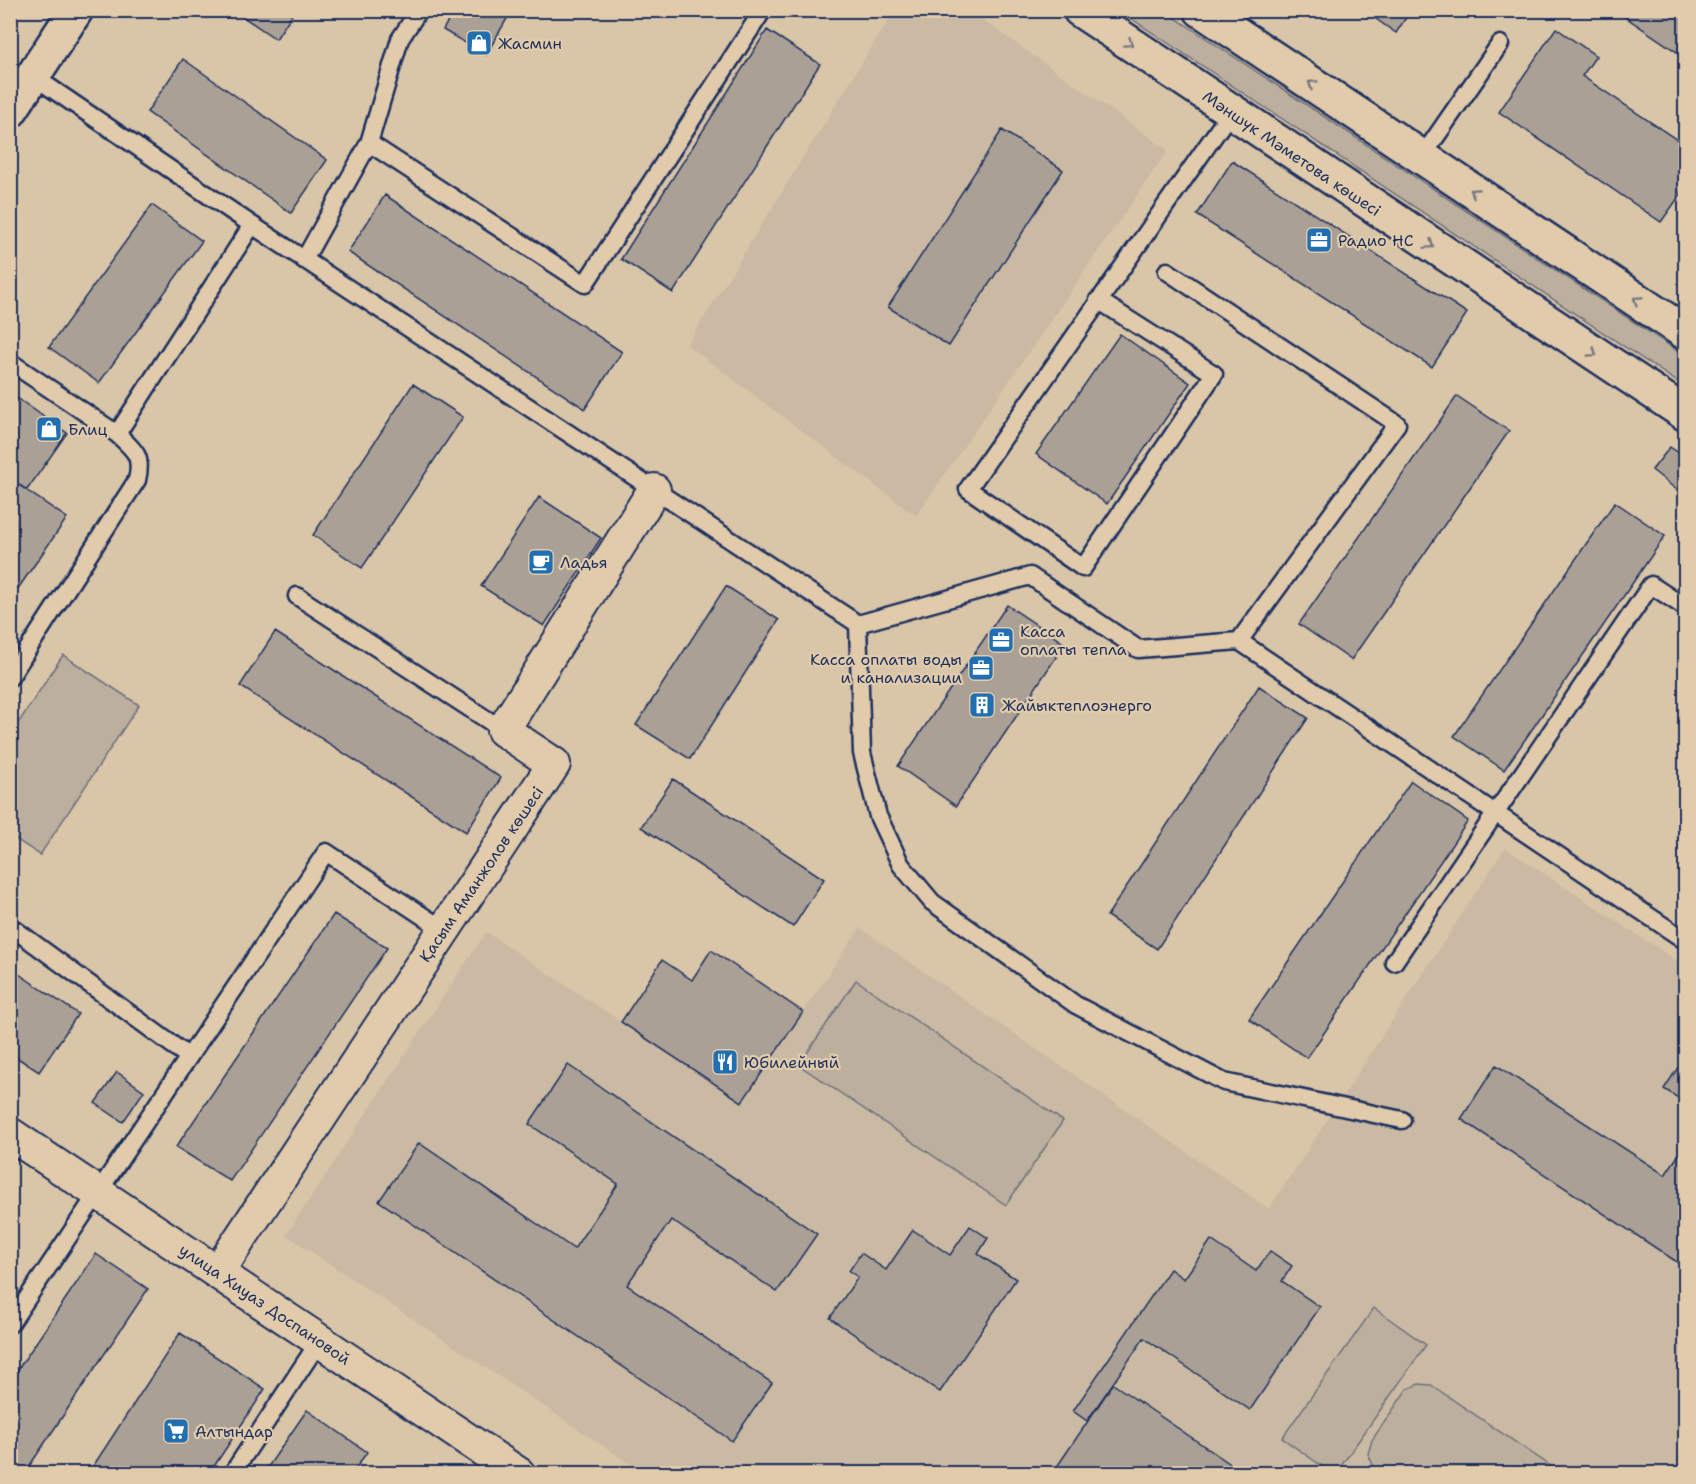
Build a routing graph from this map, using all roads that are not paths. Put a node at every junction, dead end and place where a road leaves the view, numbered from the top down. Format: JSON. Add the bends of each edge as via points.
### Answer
{"nodes":[{"id":1,"x":76,"y":10,"type":"edge"},
{"id":2,"x":419,"y":10,"type":"edge"},
{"id":3,"x":763,"y":10,"type":"edge"},
{"id":4,"x":1080,"y":10,"type":"edge"},
{"id":5,"x":1201,"y":10,"type":"edge"},
{"id":6,"x":1500,"y":44,"type":"dead end"},
{"id":7,"x":33,"y":76,"type":"junction"},
{"id":8,"x":10,"y":111,"type":"edge"},
{"id":9,"x":1230,"y":112,"type":"junction"},
{"id":10,"x":369,"y":143,"type":"junction"},
{"id":11,"x":1422,"y":157,"type":"junction"},
{"id":12,"x":252,"y":225,"type":"junction"},
{"id":13,"x":304,"y":260,"type":"junction"},
{"id":14,"x":1167,"y":271,"type":"dead end"},
{"id":15,"x":1098,"y":300,"type":"junction"},
{"id":16,"x":1686,"y":333,"type":"edge"},
{"id":17,"x":10,"y":362,"type":"edge"},
{"id":18,"x":1686,"y":414,"type":"edge"},
{"id":19,"x":117,"y":434,"type":"junction"},
{"id":20,"x":654,"y":490,"type":"junction"},
{"id":21,"x":297,"y":596,"type":"dead end"},
{"id":22,"x":1686,"y":608,"type":"edge"},
{"id":23,"x":858,"y":624,"type":"junction"},
{"id":24,"x":1239,"y":641,"type":"junction"},
{"id":25,"x":10,"y":677,"type":"edge"},
{"id":26,"x":503,"y":730,"type":"junction"},
{"id":27,"x":1497,"y":815,"type":"junction"},
{"id":28,"x":10,"y":926,"type":"edge"},
{"id":29,"x":444,"y":930,"type":"junction"},
{"id":30,"x":1686,"y":941,"type":"edge"},
{"id":31,"x":1394,"y":963,"type":"dead end"},
{"id":32,"x":189,"y":1057,"type":"junction"},
{"id":33,"x":1402,"y":1120,"type":"dead end"},
{"id":34,"x":10,"y":1134,"type":"edge"},
{"id":35,"x":98,"y":1192,"type":"junction"},
{"id":36,"x":218,"y":1272,"type":"junction"},
{"id":37,"x":10,"y":1324,"type":"edge"},
{"id":38,"x":320,"y":1340,"type":"junction"},
{"id":39,"x":232,"y":1473,"type":"edge"},
{"id":40,"x":519,"y":1473,"type":"edge"}],
"edges":[{"from":1,"to":7,"type":"main road"},
{"from":2,"to":10,"type":"lane","via":[[400,39]]},
{"from":3,"to":10,"type":"lane","via":[[585,284]]},
{"from":4,"to":9,"type":"main road","name":"Мәншүк Мәметова көшесі","one_way":true},
{"from":11,"to":5,"type":"main road","one_way":true},
{"from":6,"to":11,"type":"lane"},
{"from":7,"to":8,"type":"main road"},
{"from":7,"to":12,"type":"lane"},
{"from":9,"to":15,"type":"lane"},
{"from":9,"to":18,"type":"main road","name":"Мәншүк Мәметова көшесі","one_way":true},
{"from":10,"to":13,"type":"lane"},
{"from":16,"to":11,"type":"main road","one_way":true},
{"from":12,"to":13,"type":"lane"},
{"from":12,"to":19,"type":"lane"},
{"from":13,"to":20,"type":"lane"},
{"from":14,"to":24,"type":"lane","via":[[1397,424]]},
{"from":15,"to":15,"type":"lane","via":[[968,489],[1083,568],[1214,374]]},
{"from":17,"to":19,"type":"lane"},
{"from":19,"to":25,"type":"lane","via":[[136,452],[140,466],[137,480]]},
{"from":20,"to":23,"type":"lane"},
{"from":20,"to":26,"type":"street"},
{"from":21,"to":26,"type":"lane"},
{"from":22,"to":27,"type":"lane","via":[[1651,585]]},
{"from":23,"to":24,"type":"lane","via":[[1030,576],[1138,649]]},
{"from":23,"to":33,"type":"lane","via":[[862,753],[878,816],[901,865],[932,902],[1076,1005],[1224,1082]]},
{"from":24,"to":27,"type":"lane"},
{"from":26,"to":29,"type":"street","name":"Қасым Аманжолов көшесі","via":[[554,764]]},
{"from":27,"to":30,"type":"lane"},
{"from":27,"to":31,"type":"lane"},
{"from":28,"to":32,"type":"lane"},
{"from":29,"to":32,"type":"lane","via":[[326,852]]},
{"from":29,"to":36,"type":"street","name":"Қасым Аманжолов көшесі"},
{"from":32,"to":35,"type":"lane"},
{"from":34,"to":35,"type":"street","name":"улица Хиуаз Доспановой"},
{"from":35,"to":36,"type":"street","name":"улица Хиуаз Доспановой"},
{"from":35,"to":37,"type":"lane"},
{"from":36,"to":38,"type":"street","name":"улица Хиуаз Доспановой"},
{"from":38,"to":39,"type":"lane"},
{"from":38,"to":40,"type":"street","name":"улица Хиуаз Доспановой"}]}
